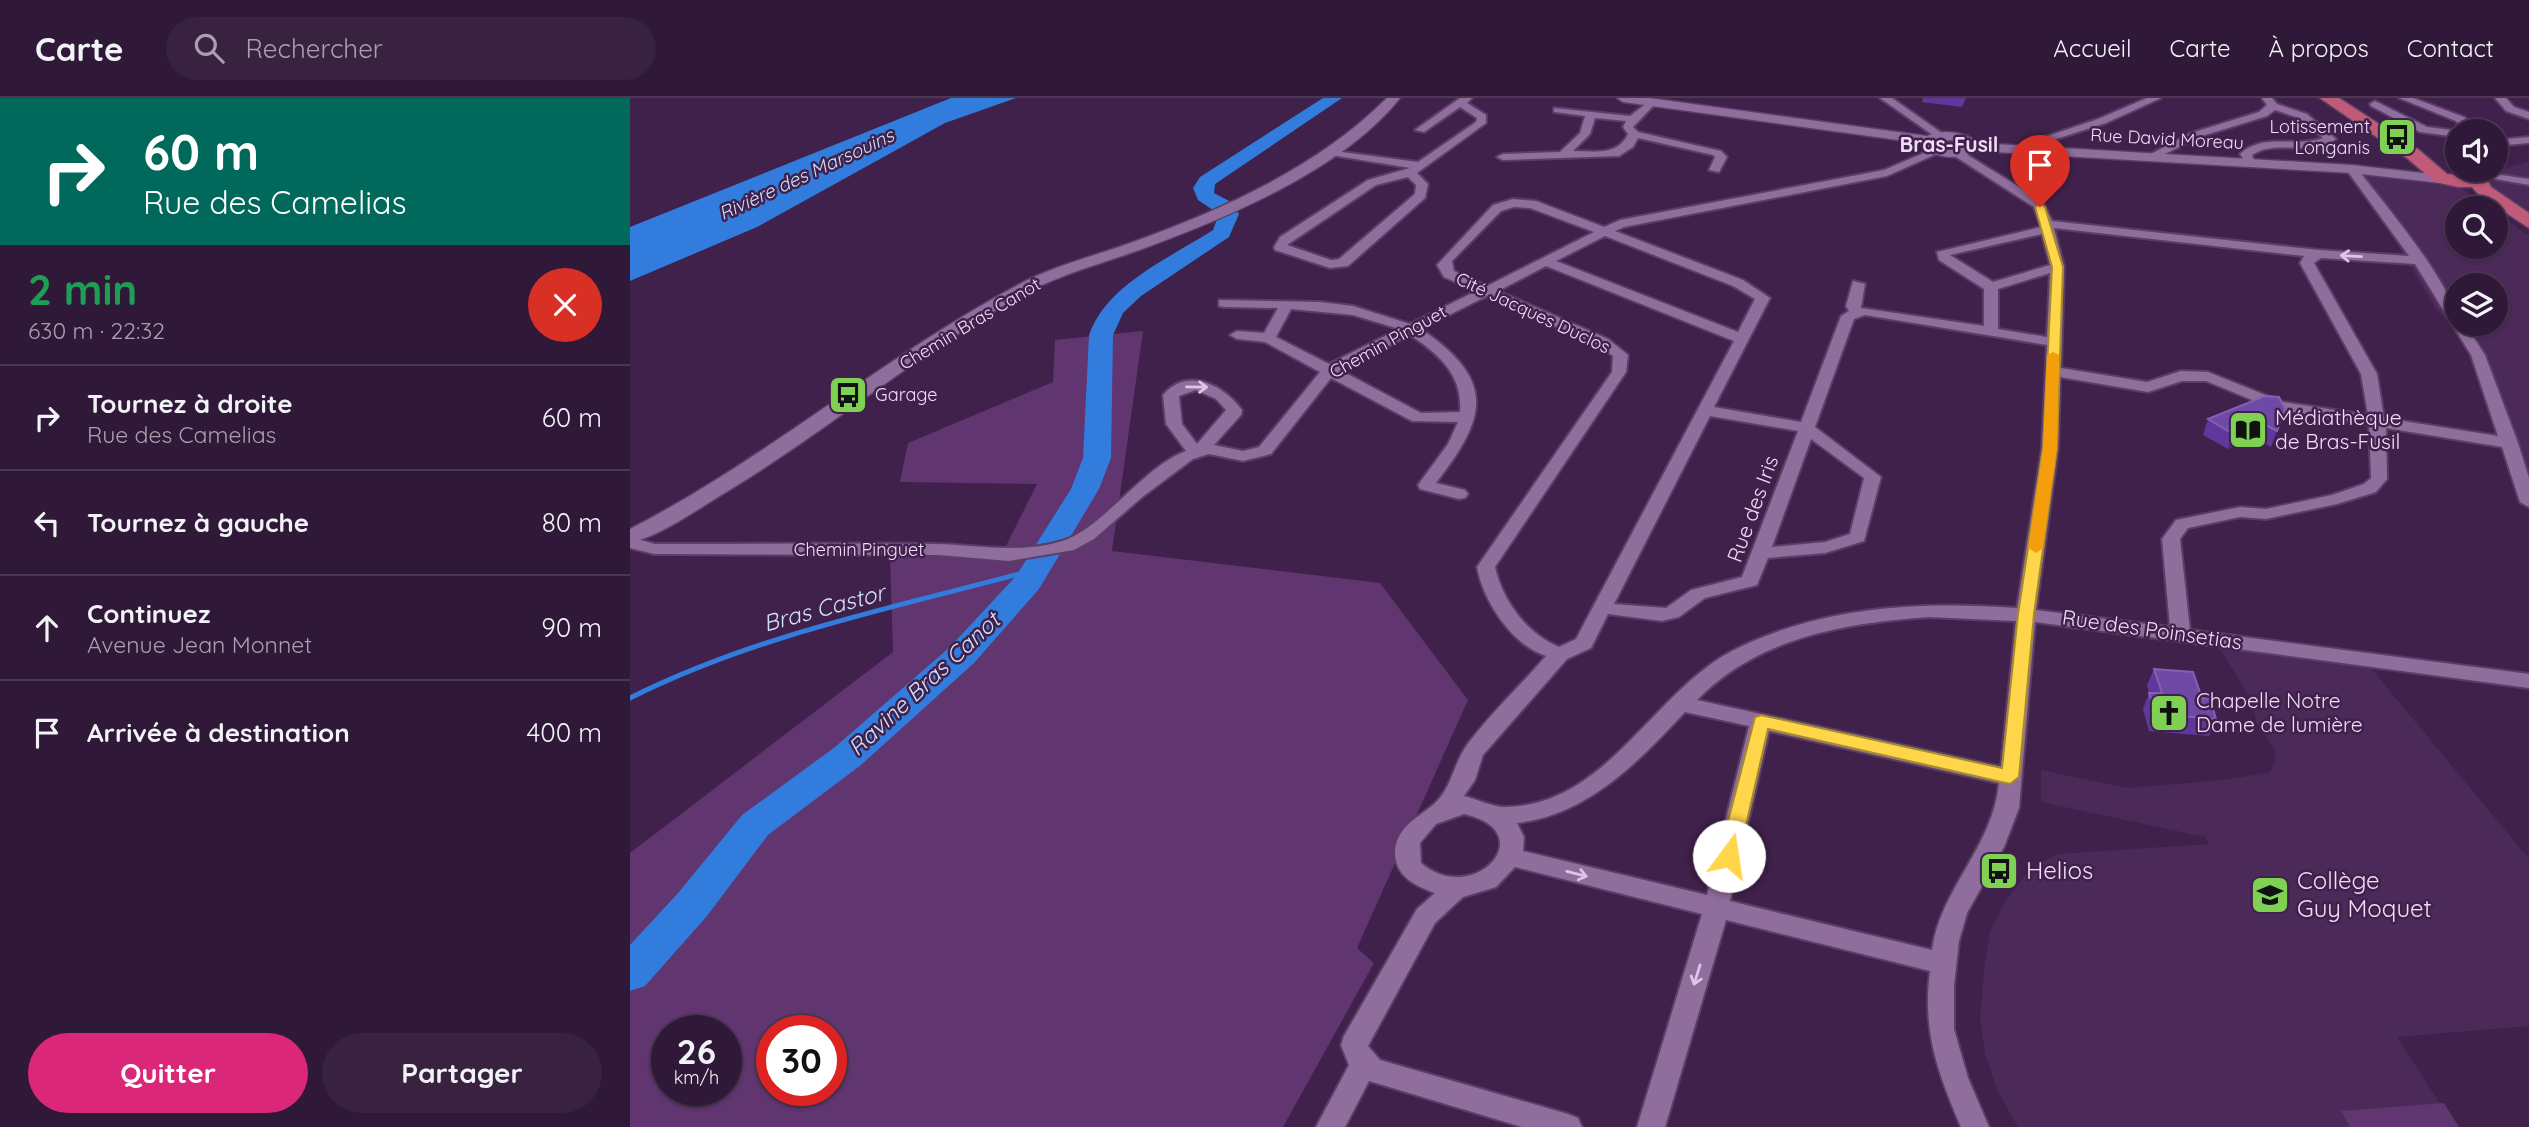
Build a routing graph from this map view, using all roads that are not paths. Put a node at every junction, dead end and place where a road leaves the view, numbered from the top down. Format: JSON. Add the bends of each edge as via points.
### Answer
{"nodes":[{"id":1,"x":1395,"y":98,"type":"edge"},
{"id":2,"x":1623,"y":98,"type":"edge"},
{"id":3,"x":1885,"y":98,"type":"edge"},
{"id":4,"x":2156,"y":98,"type":"edge"},
{"id":5,"x":2328,"y":98,"type":"edge"},
{"id":6,"x":2394,"y":98,"type":"edge"},
{"id":7,"x":2404,"y":98,"type":"edge"},
{"id":8,"x":2500,"y":98,"type":"edge"},
{"id":9,"x":1464,"y":100,"type":"edge"},
{"id":10,"x":1651,"y":102,"type":"junction"},
{"id":11,"x":2270,"y":102,"type":"edge"},
{"id":12,"x":2375,"y":104,"type":"junction"},
{"id":13,"x":1559,"y":110,"type":"dead end"},
{"id":14,"x":2350,"y":112,"type":"junction"},
{"id":15,"x":1591,"y":114,"type":"junction"},
{"id":16,"x":2529,"y":116,"type":"edge"},
{"id":17,"x":1632,"y":119,"type":"junction"},
{"id":18,"x":2460,"y":119,"type":"edge"},
{"id":19,"x":1420,"y":130,"type":"dead end"},
{"id":20,"x":2445,"y":133,"type":"edge"},
{"id":21,"x":1633,"y":134,"type":"junction"},
{"id":22,"x":1934,"y":138,"type":"junction"},
{"id":23,"x":2529,"y":140,"type":"edge"},
{"id":24,"x":2508,"y":142,"type":"edge"},
{"id":25,"x":1974,"y":147,"type":"junction"},
{"id":26,"x":2012,"y":150,"type":"junction"},
{"id":27,"x":1937,"y":151,"type":"junction"},
{"id":28,"x":1331,"y":152,"type":"junction"},
{"id":29,"x":1957,"y":153,"type":"junction"},
{"id":30,"x":1564,"y":154,"type":"junction"},
{"id":31,"x":1503,"y":157,"type":"dead end"},
{"id":32,"x":2151,"y":157,"type":"junction"},
{"id":33,"x":2251,"y":163,"type":"junction"},
{"id":34,"x":2445,"y":168,"type":"edge"},
{"id":35,"x":1415,"y":169,"type":"junction"},
{"id":36,"x":2352,"y":169,"type":"junction"},
{"id":37,"x":1715,"y":170,"type":"dead end"},
{"id":38,"x":2445,"y":174,"type":"edge"},
{"id":39,"x":2508,"y":180,"type":"edge"},
{"id":40,"x":2468,"y":182,"type":"edge"},
{"id":41,"x":2472,"y":182,"type":"edge"},
{"id":42,"x":2528,"y":182,"type":"edge"},
{"id":43,"x":2482,"y":196,"type":"edge"},
{"id":44,"x":2508,"y":217,"type":"edge"},
{"id":45,"x":2529,"y":222,"type":"edge"},
{"id":46,"x":2047,"y":227,"type":"junction"},
{"id":47,"x":2529,"y":231,"type":"edge"},
{"id":48,"x":1602,"y":232,"type":"junction"},
{"id":49,"x":2319,"y":254,"type":"junction"},
{"id":50,"x":2419,"y":260,"type":"junction"},
{"id":51,"x":1544,"y":261,"type":"junction"},
{"id":52,"x":2057,"y":267,"type":"junction"},
{"id":53,"x":1858,"y":285,"type":"dead end"},
{"id":54,"x":1991,"y":287,"type":"junction"},
{"id":55,"x":1483,"y":291,"type":"junction"},
{"id":56,"x":2445,"y":302,"type":"edge"},
{"id":57,"x":1224,"y":303,"type":"dead end"},
{"id":58,"x":1287,"y":304,"type":"junction"},
{"id":59,"x":1857,"y":312,"type":"junction"},
{"id":60,"x":1410,"y":328,"type":"junction"},
{"id":61,"x":1990,"y":333,"type":"junction"},
{"id":62,"x":1237,"y":335,"type":"dead end"},
{"id":63,"x":2466,"y":336,"type":"edge"},
{"id":64,"x":1268,"y":338,"type":"junction"},
{"id":65,"x":1742,"y":339,"type":"junction"},
{"id":66,"x":2053,"y":342,"type":"junction"},
{"id":67,"x":1329,"y":370,"type":"junction"},
{"id":68,"x":2052,"y":371,"type":"junction"},
{"id":69,"x":1705,"y":410,"type":"junction"},
{"id":70,"x":1466,"y":417,"type":"junction"},
{"id":71,"x":2377,"y":422,"type":"junction"},
{"id":72,"x":1805,"y":427,"type":"junction"},
{"id":73,"x":2510,"y":443,"type":"junction"},
{"id":74,"x":1198,"y":451,"type":"joint"},
{"id":75,"x":2351,"y":492,"type":"joint"},
{"id":76,"x":1459,"y":494,"type":"dead end"},
{"id":77,"x":2529,"y":502,"type":"edge"},
{"id":78,"x":2240,"y":512,"type":"joint"},
{"id":79,"x":630,"y":539,"type":"edge"},
{"id":80,"x":1761,"y":552,"type":"junction"},
{"id":81,"x":1603,"y":607,"type":"junction"},
{"id":82,"x":2026,"y":614,"type":"junction"},
{"id":83,"x":2181,"y":635,"type":"junction"},
{"id":84,"x":1560,"y":654,"type":"junction"},
{"id":85,"x":2529,"y":681,"type":"edge"},
{"id":86,"x":1684,"y":704,"type":"junction"},
{"id":87,"x":1761,"y":721,"type":"junction"},
{"id":88,"x":2010,"y":777,"type":"junction"},
{"id":89,"x":1464,"y":780,"type":"junction"},
{"id":90,"x":1475,"y":806,"type":"junction"},
{"id":91,"x":1443,"y":808,"type":"junction"},
{"id":92,"x":1542,"y":810,"type":"junction"},
{"id":93,"x":1499,"y":816,"type":"junction"},
{"id":94,"x":1512,"y":848,"type":"junction"},
{"id":95,"x":1424,"y":878,"type":"junction"},
{"id":96,"x":1456,"y":888,"type":"junction"},
{"id":97,"x":1716,"y":910,"type":"junction"},
{"id":98,"x":1426,"y":916,"type":"junction"},
{"id":99,"x":1944,"y":964,"type":"junction"},
{"id":100,"x":1363,"y":1065,"type":"junction"},
{"id":101,"x":1330,"y":1127,"type":"edge"},
{"id":102,"x":1568,"y":1127,"type":"edge"},
{"id":103,"x":1651,"y":1127,"type":"edge"},
{"id":104,"x":1975,"y":1127,"type":"edge"}],
"edges":[{"from":1,"to":28,"type":"street","name":"Chemin Bras Canot","via":[[1362,131]]},
{"from":2,"to":10,"type":"street"},
{"from":3,"to":22,"type":"street"},
{"from":4,"to":26,"type":"street","via":[[2092,125]]},
{"from":5,"to":14,"type":"main road"},
{"from":6,"to":12,"type":"street"},
{"from":7,"to":18,"type":"street"},
{"from":8,"to":16,"type":"street","via":[[2510,109]]},
{"from":9,"to":19,"type":"street"},
{"from":9,"to":35,"type":"street","via":[[1482,117],[1481,123]]},
{"from":10,"to":17,"type":"street"},
{"from":10,"to":22,"type":"street"},
{"from":11,"to":32,"type":"street","via":[[2263,114],[2196,135]]},
{"from":11,"to":33,"type":"street","via":[[2303,116],[2331,139],[2255,148],[2246,154]]},
{"from":12,"to":14,"type":"street"},
{"from":12,"to":20,"type":"street","via":[[2424,130]]},
{"from":13,"to":15,"type":"street"},
{"from":14,"to":34,"type":"main road","via":[[2413,154]]},
{"from":15,"to":17,"type":"street"},
{"from":15,"to":30,"type":"street","via":[[1585,134]]},
{"from":17,"to":21,"type":"street","via":[[1628,127]]},
{"from":21,"to":30,"type":"street","via":[[1619,153]]},
{"from":21,"to":37,"type":"street","via":[[1717,153],[1721,157]]},
{"from":22,"to":25,"type":"street","via":[[1962,138]]},
{"from":22,"to":27,"type":"street","via":[[1927,146]]},
{"from":23,"to":24,"type":"street"},
{"from":25,"to":26,"type":"street","name":"Rue David Moreau"},
{"from":25,"to":29,"type":"street"},
{"from":26,"to":32,"type":"street","name":"Rue David Moreau"},
{"from":27,"to":29,"type":"street"},
{"from":27,"to":48,"type":"street","name":"Chemin Pinguet","via":[[1887,173],[1640,218]]},
{"from":28,"to":35,"type":"street"},
{"from":28,"to":79,"type":"street","name":"Chemin Bras Canot","via":[[1209,214],[1020,290],[714,493]]},
{"from":29,"to":46,"type":"street","via":[[2038,204]]},
{"from":30,"to":31,"type":"street"},
{"from":32,"to":33,"type":"street","name":"Rue David Moreau"},
{"from":33,"to":36,"type":"street","name":"Rue David Moreau"},
{"from":35,"to":35,"type":"street","via":[[1372,182],[1280,247],[1330,264],[1349,260],[1421,195]]},
{"from":36,"to":38,"type":"street","name":"Rue David Moreau"},
{"from":36,"to":50,"type":"street"},
{"from":39,"to":42,"type":"street"},
{"from":40,"to":43,"type":"main road"},
{"from":41,"to":45,"type":"main road"},
{"from":44,"to":47,"type":"main road"},
{"from":46,"to":49,"type":"street"},
{"from":46,"to":52,"type":"street"},
{"from":46,"to":54,"type":"street","via":[[1942,252]]},
{"from":48,"to":51,"type":"street","name":"Chemin Pinguet"},
{"from":48,"to":55,"type":"street","name":"Cité Jacques Duclos","via":[[1532,204],[1497,208],[1444,265],[1455,279]]},
{"from":48,"to":65,"type":"street","name":"Cité Jacques Duclos","via":[[1757,292],[1762,304]]},
{"from":50,"to":49,"type":"street","one_way":true},
{"from":49,"to":71,"type":"street","via":[[2307,263],[2369,374]]},
{"from":50,"to":56,"type":"street"},
{"from":51,"to":55,"type":"street","name":"Chemin Pinguet"},
{"from":51,"to":65,"type":"street"},
{"from":52,"to":54,"type":"street"},
{"from":52,"to":66,"type":"street"},
{"from":53,"to":59,"type":"street","via":[[1853,306]]},
{"from":54,"to":61,"type":"street"},
{"from":55,"to":60,"type":"street","name":"Chemin Pinguet"},
{"from":55,"to":84,"type":"street","name":"Cité Jacques Duclos","via":[[1603,342],[1621,355],[1619,372],[1486,566],[1494,595],[1537,646]]},
{"from":57,"to":58,"type":"street"},
{"from":58,"to":60,"type":"street","via":[[1359,312]]},
{"from":58,"to":64,"type":"street"},
{"from":59,"to":61,"type":"street"},
{"from":59,"to":72,"type":"street","name":"Rue des Iris","via":[[1844,320]]},
{"from":60,"to":67,"type":"street","name":"Chemin Pinguet"},
{"from":60,"to":70,"type":"street","via":[[1446,352],[1466,381]]},
{"from":61,"to":66,"type":"street"},
{"from":62,"to":64,"type":"street"},
{"from":63,"to":73,"type":"street","via":[[2478,355]]},
{"from":64,"to":67,"type":"street"},
{"from":65,"to":69,"type":"street","name":"Cité Jacques Duclos"},
{"from":66,"to":68,"type":"street"},
{"from":67,"to":70,"type":"street","via":[[1418,418]]},
{"from":67,"to":74,"type":"street","name":"Chemin Pinguet","via":[[1265,451],[1243,456],[1214,449]]},
{"from":68,"to":71,"type":"street","via":[[2148,387],[2181,376],[2208,377],[2280,406]]},
{"from":68,"to":82,"type":"street","via":[[2050,448]]},
{"from":69,"to":72,"type":"street"},
{"from":69,"to":81,"type":"street","name":"Cité Jacques Duclos"},
{"from":70,"to":76,"type":"street","via":[[1462,436],[1426,485]]},
{"from":71,"to":73,"type":"street"},
{"from":71,"to":75,"type":"street","via":[[2379,479],[2370,488]]},
{"from":72,"to":80,"type":"street","name":"Rue des Iris"},
{"from":72,"to":80,"type":"street","via":[[1873,477],[1858,537],[1837,546]]},
{"from":73,"to":77,"type":"street"},
{"from":74,"to":79,"type":"street","name":"Chemin Pinguet","via":[[1068,546],[1009,555],[939,550],[654,549]]},
{"from":75,"to":78,"type":"street","via":[[2266,514]]},
{"from":78,"to":83,"type":"street","via":[[2195,519],[2175,530],[2171,539]]},
{"from":80,"to":81,"type":"street","name":"Rue des Iris","via":[[1745,584],[1698,594],[1672,613],[1643,615]]},
{"from":81,"to":84,"type":"street","name":"Cité Jacques Duclos","via":[[1584,643]]},
{"from":82,"to":83,"type":"street","name":"Rue des Poinsetias"},
{"from":82,"to":86,"type":"street","name":"Rue des Poinsetias","via":[[1936,608],[1836,621],[1737,658],[1702,682]]},
{"from":82,"to":88,"type":"street"},
{"from":83,"to":85,"type":"street","name":"Rue des Poinsetias"},
{"from":84,"to":89,"type":"street","name":"Cité Jacques Duclos","via":[[1474,751]]},
{"from":86,"to":87,"type":"street"},
{"from":86,"to":92,"type":"street","name":"Rue des Poinsetias","via":[[1624,762]]},
{"from":87,"to":88,"type":"street"},
{"from":87,"to":97,"type":"street"},
{"from":88,"to":99,"type":"street","via":[[2008,808],[1955,912]]},
{"from":89,"to":90,"type":"street"},
{"from":89,"to":91,"type":"street","name":"Cité Jacques Duclos"},
{"from":90,"to":91,"type":"street"},
{"from":90,"to":93,"type":"street"},
{"from":91,"to":95,"type":"street","via":[[1421,821],[1408,840],[1409,861]]},
{"from":92,"to":93,"type":"street","name":"Rue des Poinsetias"},
{"from":92,"to":94,"type":"street","name":"Rue des Poinsetias"},
{"from":93,"to":94,"type":"street","via":[[1507,824]]},
{"from":94,"to":96,"type":"street","via":[[1496,876]]},
{"from":94,"to":97,"type":"street","one_way":true},
{"from":95,"to":96,"type":"street"},
{"from":95,"to":98,"type":"street"},
{"from":96,"to":98,"type":"street"},
{"from":97,"to":99,"type":"street"},
{"from":97,"to":103,"type":"street","one_way":true},
{"from":98,"to":100,"type":"street","via":[[1354,1045]]},
{"from":99,"to":104,"type":"street","via":[[1941,1029],[1954,1078]]},
{"from":100,"to":101,"type":"street"},
{"from":100,"to":102,"type":"street"}]}
